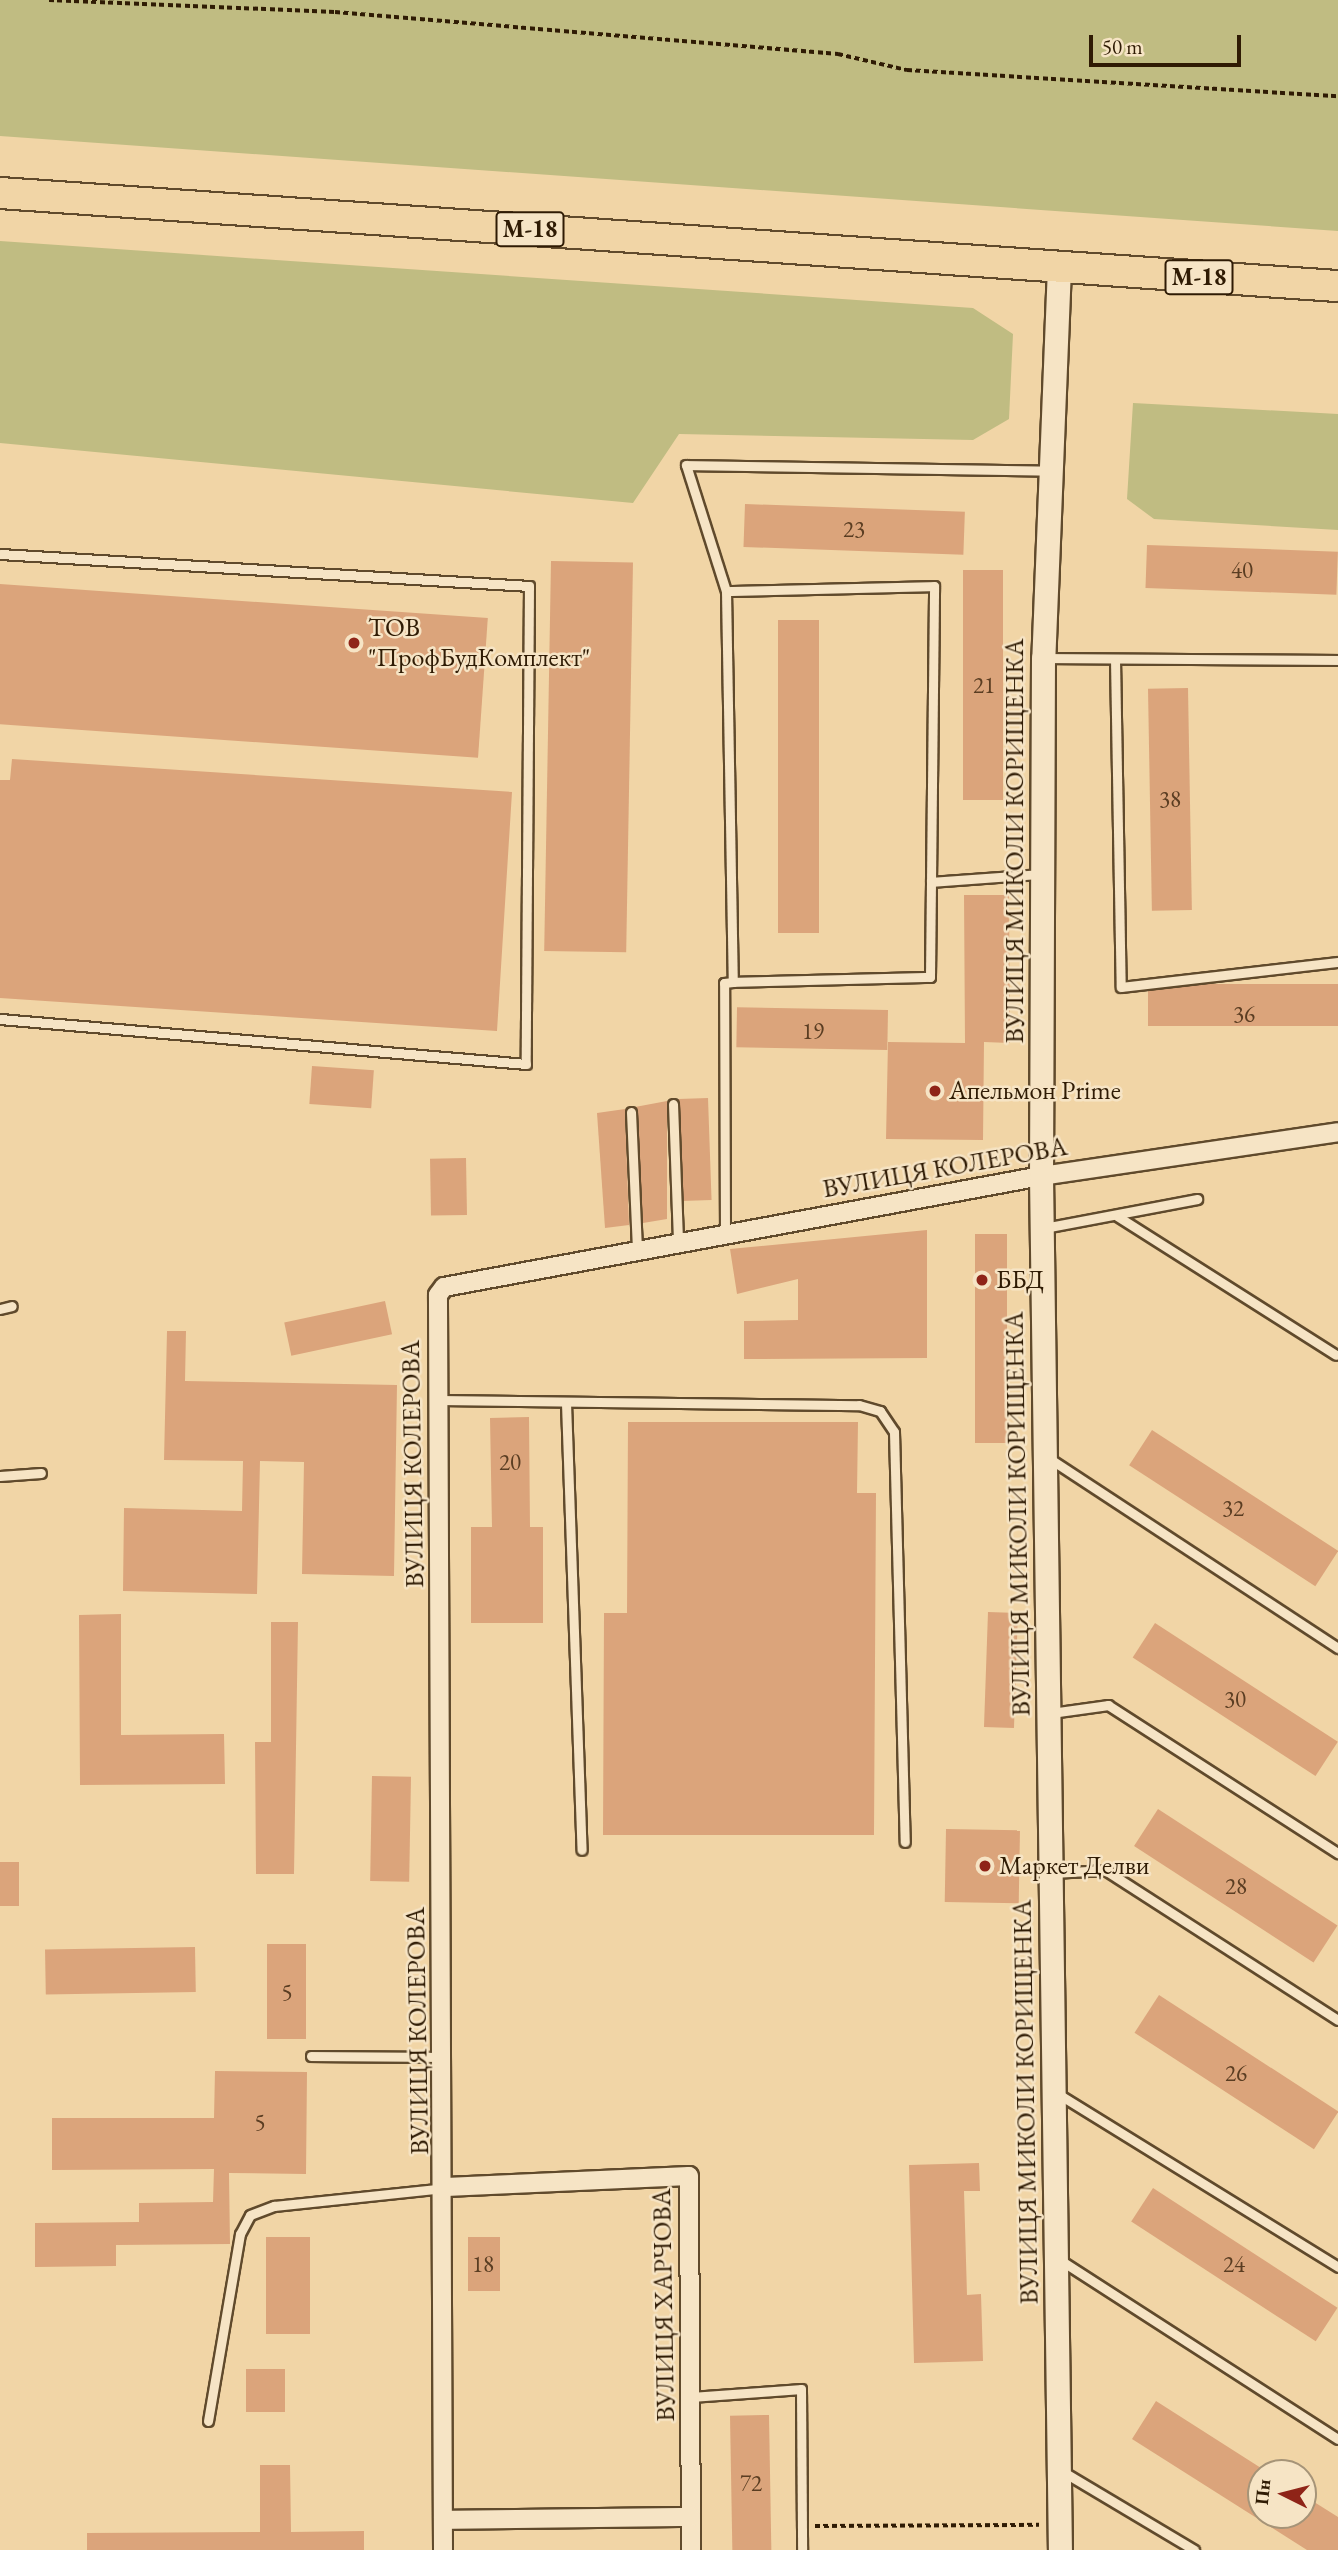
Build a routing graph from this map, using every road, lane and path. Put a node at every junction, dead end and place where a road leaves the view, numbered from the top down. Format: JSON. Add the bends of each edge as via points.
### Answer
{"nodes":[{"id":1,"x":49,"y":0,"type":"edge"},
{"id":2,"x":1338,"y":96,"type":"edge"},
{"id":3,"x":0,"y":193,"type":"edge"},
{"id":4,"x":1059,"y":267,"type":"junction"},
{"id":5,"x":1338,"y":286,"type":"edge"},
{"id":6,"x":1052,"y":471,"type":"junction"},
{"id":7,"x":0,"y":554,"type":"edge"},
{"id":8,"x":726,"y":591,"type":"junction"},
{"id":9,"x":1043,"y":658,"type":"junction"},
{"id":10,"x":1115,"y":659,"type":"junction"},
{"id":11,"x":1338,"y":660,"type":"edge"},
{"id":12,"x":1042,"y":874,"type":"junction"},
{"id":13,"x":931,"y":883,"type":"junction"},
{"id":14,"x":1338,"y":962,"type":"edge"},
{"id":15,"x":733,"y":982,"type":"junction"},
{"id":16,"x":0,"y":1020,"type":"edge"},
{"id":17,"x":673,"y":1104,"type":"dead end"},
{"id":18,"x":631,"y":1112,"type":"dead end"},
{"id":19,"x":1338,"y":1132,"type":"edge"},
{"id":20,"x":1041,"y":1176,"type":"junction"},
{"id":21,"x":1197,"y":1199,"type":"dead end"},
{"id":22,"x":1117,"y":1216,"type":"junction"},
{"id":23,"x":1042,"y":1228,"type":"junction"},
{"id":24,"x":725,"y":1234,"type":"junction"},
{"id":25,"x":678,"y":1243,"type":"junction"},
{"id":26,"x":636,"y":1250,"type":"junction"},
{"id":27,"x":12,"y":1306,"type":"dead end"},
{"id":28,"x":0,"y":1309,"type":"edge"},
{"id":29,"x":1336,"y":1355,"type":"dead end"},
{"id":30,"x":439,"y":1400,"type":"junction"},
{"id":31,"x":566,"y":1403,"type":"junction"},
{"id":32,"x":1046,"y":1456,"type":"junction"},
{"id":33,"x":41,"y":1473,"type":"dead end"},
{"id":34,"x":0,"y":1476,"type":"edge"},
{"id":35,"x":1338,"y":1648,"type":"edge"},
{"id":36,"x":1049,"y":1713,"type":"junction"},
{"id":37,"x":905,"y":1842,"type":"dead end"},
{"id":38,"x":582,"y":1850,"type":"dead end"},
{"id":39,"x":1338,"y":1853,"type":"edge"},
{"id":40,"x":1051,"y":1874,"type":"junction"},
{"id":41,"x":1338,"y":2020,"type":"edge"},
{"id":42,"x":311,"y":2056,"type":"dead end"},
{"id":43,"x":445,"y":2057,"type":"junction"},
{"id":44,"x":1054,"y":2091,"type":"junction"},
{"id":45,"x":446,"y":2188,"type":"junction"},
{"id":46,"x":1056,"y":2257,"type":"junction"},
{"id":47,"x":1338,"y":2267,"type":"edge"},
{"id":48,"x":692,"y":2397,"type":"junction"},
{"id":49,"x":208,"y":2421,"type":"dead end"},
{"id":50,"x":1338,"y":2439,"type":"edge"},
{"id":51,"x":1059,"y":2469,"type":"junction"},
{"id":52,"x":691,"y":2517,"type":"junction"},
{"id":53,"x":443,"y":2520,"type":"junction"},
{"id":54,"x":1041,"y":2525,"type":"dead end"},
{"id":55,"x":802,"y":2526,"type":"junction"},
{"id":56,"x":443,"y":2550,"type":"edge"},
{"id":57,"x":691,"y":2550,"type":"edge"},
{"id":58,"x":802,"y":2550,"type":"edge"},
{"id":59,"x":1060,"y":2550,"type":"edge"},
{"id":60,"x":1194,"y":2550,"type":"edge"}],
"edges":[{"from":1,"to":2,"type":"path","via":[[335,12],[838,54],[907,70]]},
{"from":3,"to":4,"type":"highway","number":"М-18"},
{"from":4,"to":5,"type":"highway","number":"М-18"},
{"from":4,"to":6,"type":"street","name":"ВУЛИЦЯ МИКОЛИ КОРИЩЕНКА"},
{"from":6,"to":8,"type":"lane","via":[[686,465]]},
{"from":6,"to":9,"type":"street","name":"ВУЛИЦЯ МИКОЛИ КОРИЩЕНКА"},
{"from":7,"to":16,"type":"lane","via":[[529,586],[526,1064]]},
{"from":8,"to":13,"type":"lane","via":[[934,586]]},
{"from":8,"to":15,"type":"lane"},
{"from":9,"to":10,"type":"lane"},
{"from":9,"to":12,"type":"street","name":"ВУЛИЦЯ МИКОЛИ КОРИЩЕНКА"},
{"from":10,"to":11,"type":"lane"},
{"from":10,"to":14,"type":"lane","via":[[1121,987]]},
{"from":12,"to":13,"type":"lane"},
{"from":12,"to":20,"type":"street","name":"ВУЛИЦЯ МИКОЛИ КОРИЩЕНКА"},
{"from":13,"to":15,"type":"lane","via":[[930,978]]},
{"from":15,"to":24,"type":"lane","via":[[724,982]]},
{"from":17,"to":25,"type":"lane"},
{"from":18,"to":26,"type":"lane"},
{"from":19,"to":20,"type":"street","name":"ВУЛИЦЯ КОЛЕРОВА"},
{"from":20,"to":23,"type":"street","name":"ВУЛИЦЯ МИКОЛИ КОРИЩЕНКА"},
{"from":20,"to":24,"type":"street","name":"ВУЛИЦЯ КОЛЕРОВА"},
{"from":21,"to":22,"type":"lane"},
{"from":22,"to":23,"type":"lane"},
{"from":22,"to":29,"type":"lane"},
{"from":23,"to":32,"type":"street","name":"ВУЛИЦЯ МИКОЛИ КОРИЩЕНКА"},
{"from":24,"to":25,"type":"street","name":"ВУЛИЦЯ КОЛЕРОВА"},
{"from":25,"to":26,"type":"street","name":"ВУЛИЦЯ КОЛЕРОВА"},
{"from":26,"to":30,"type":"street","name":"ВУЛИЦЯ КОЛЕРОВА","via":[[444,1287],[438,1295]]},
{"from":27,"to":28,"type":"lane"},
{"from":30,"to":31,"type":"lane"},
{"from":30,"to":43,"type":"street","name":"ВУЛИЦЯ КОЛЕРОВА"},
{"from":31,"to":37,"type":"lane","via":[[859,1405],[880,1411],[894,1432]]},
{"from":31,"to":38,"type":"lane"},
{"from":32,"to":35,"type":"lane"},
{"from":32,"to":36,"type":"street","name":"ВУЛИЦЯ МИКОЛИ КОРИЩЕНКА"},
{"from":33,"to":34,"type":"lane"},
{"from":36,"to":39,"type":"lane","via":[[1108,1705]]},
{"from":36,"to":40,"type":"street","name":"ВУЛИЦЯ МИКОЛИ КОРИЩЕНКА"},
{"from":40,"to":41,"type":"lane","via":[[1105,1871]]},
{"from":40,"to":44,"type":"street","name":"ВУЛИЦЯ МИКОЛИ КОРИЩЕНКА"},
{"from":42,"to":43,"type":"lane"},
{"from":43,"to":45,"type":"street","name":"ВУЛИЦЯ КОЛЕРОВА"},
{"from":44,"to":46,"type":"street","name":"ВУЛИЦЯ МИКОЛИ КОРИЩЕНКА"},
{"from":44,"to":47,"type":"lane"},
{"from":45,"to":48,"type":"street","name":"ВУЛИЦЯ ХАРЧОВА","via":[[689,2176]]},
{"from":45,"to":49,"type":"lane","via":[[274,2206],[250,2215],[240,2234]]},
{"from":45,"to":53,"type":"street","name":"ВУЛИЦЯ КОЛЕРОВА"},
{"from":46,"to":50,"type":"lane"},
{"from":46,"to":51,"type":"street","name":"ВУЛИЦЯ МИКОЛИ КОРИЩЕНКА"},
{"from":48,"to":52,"type":"street","name":"ВУЛИЦЯ ХАРЧОВА"},
{"from":48,"to":55,"type":"lane","via":[[801,2389]]},
{"from":51,"to":59,"type":"street","name":"ВУЛИЦЯ МИКОЛИ КОРИЩЕНКА"},
{"from":51,"to":60,"type":"lane"},
{"from":52,"to":53,"type":"street"},
{"from":52,"to":57,"type":"street","name":"ВУЛИЦЯ ХАРЧОВА"},
{"from":53,"to":56,"type":"street","name":"ВУЛИЦЯ КОЛЕРОВА"},
{"from":54,"to":55,"type":"path"},
{"from":55,"to":58,"type":"lane"}]}
